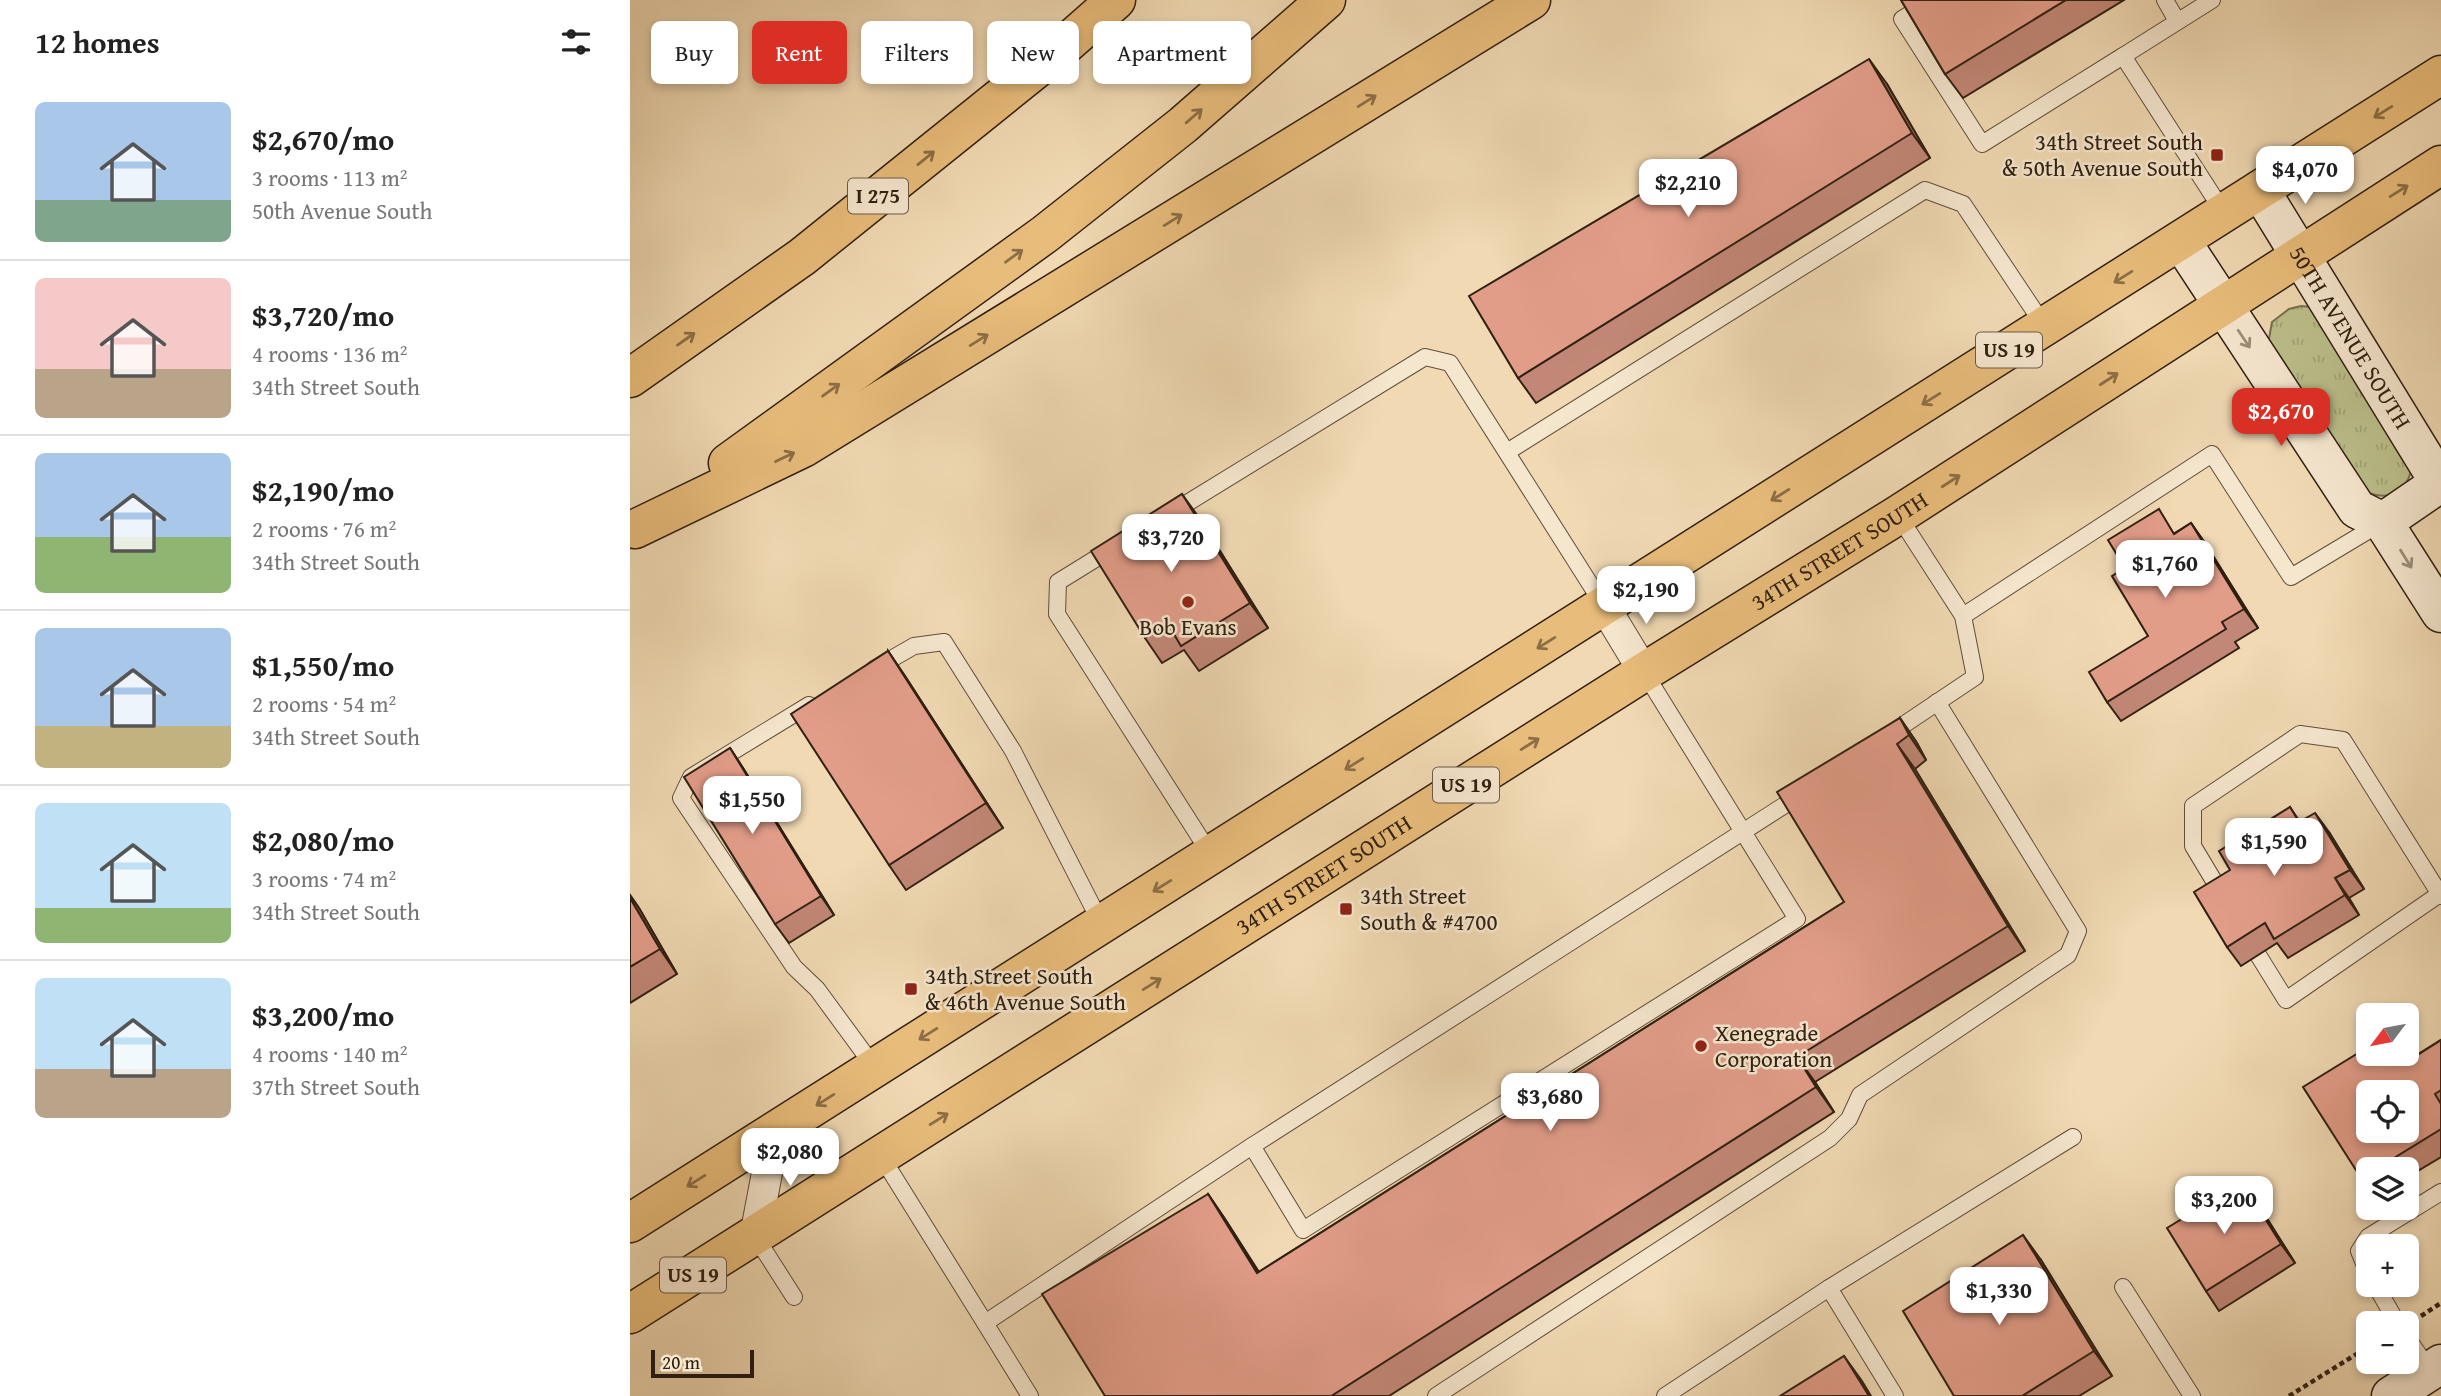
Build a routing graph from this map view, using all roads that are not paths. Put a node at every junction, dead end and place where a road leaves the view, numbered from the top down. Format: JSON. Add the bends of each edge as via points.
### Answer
{"nodes":[{"id":1,"x":1116,"y":0,"type":"edge"},
{"id":2,"x":1326,"y":0,"type":"edge"},
{"id":3,"x":1531,"y":0,"type":"edge"},
{"id":4,"x":1933,"y":0,"type":"edge"},
{"id":5,"x":2165,"y":0,"type":"edge"},
{"id":6,"x":2212,"y":0,"type":"edge"},
{"id":7,"x":2178,"y":21,"type":"junction"},
{"id":8,"x":2123,"y":56,"type":"junction"},
{"id":9,"x":2441,"y":75,"type":"edge"},
{"id":10,"x":2441,"y":165,"type":"edge"},
{"id":11,"x":2260,"y":190,"type":"junction"},
{"id":12,"x":2224,"y":213,"type":"junction"},
{"id":13,"x":2181,"y":241,"type":"junction"},
{"id":14,"x":2300,"y":254,"type":"junction"},
{"id":15,"x":2221,"y":306,"type":"junction"},
{"id":16,"x":2045,"y":327,"type":"junction"},
{"id":17,"x":630,"y":378,"type":"edge"},
{"id":18,"x":1507,"y":452,"type":"junction"},
{"id":19,"x":2440,"y":484,"type":"edge"},
{"id":20,"x":1898,"y":515,"type":"junction"},
{"id":21,"x":1161,"y":519,"type":"edge"},
{"id":22,"x":2383,"y":522,"type":"junction"},
{"id":23,"x":632,"y":530,"type":"edge"},
{"id":24,"x":1126,"y":540,"type":"edge"},
{"id":25,"x":1604,"y":606,"type":"junction"},
{"id":26,"x":2441,"y":613,"type":"edge"},
{"id":27,"x":1963,"y":616,"type":"junction"},
{"id":28,"x":1644,"y":672,"type":"junction"},
{"id":29,"x":855,"y":679,"type":"edge"},
{"id":30,"x":820,"y":699,"type":"edge"},
{"id":31,"x":1937,"y":702,"type":"junction"},
{"id":32,"x":1869,"y":748,"type":"edge"},
{"id":33,"x":1812,"y":787,"type":"edge"},
{"id":34,"x":1744,"y":833,"type":"junction"},
{"id":35,"x":1211,"y":855,"type":"junction"},
{"id":36,"x":2440,"y":894,"type":"edge"},
{"id":37,"x":1102,"y":925,"type":"junction"},
{"id":38,"x":875,"y":1068,"type":"junction"},
{"id":39,"x":775,"y":1131,"type":"junction"},
{"id":40,"x":2073,"y":1137,"type":"dead end"},
{"id":41,"x":1252,"y":1146,"type":"junction"},
{"id":42,"x":881,"y":1156,"type":"junction"},
{"id":43,"x":2441,"y":1192,"type":"edge"},
{"id":44,"x":630,"y":1223,"type":"edge"},
{"id":45,"x":2373,"y":1234,"type":"edge"},
{"id":46,"x":755,"y":1236,"type":"junction"},
{"id":47,"x":2123,"y":1287,"type":"dead end"},
{"id":48,"x":1829,"y":1288,"type":"junction"},
{"id":49,"x":794,"y":1297,"type":"dead end"},
{"id":50,"x":630,"y":1314,"type":"edge"},
{"id":51,"x":985,"y":1323,"type":"junction"},
{"id":52,"x":2419,"y":1349,"type":"edge"},
{"id":53,"x":2436,"y":1367,"type":"edge"},
{"id":54,"x":1030,"y":1396,"type":"edge"},
{"id":55,"x":1436,"y":1396,"type":"edge"},
{"id":56,"x":1665,"y":1396,"type":"edge"},
{"id":57,"x":1895,"y":1396,"type":"edge"},
{"id":58,"x":2192,"y":1396,"type":"edge"},
{"id":59,"x":2391,"y":1396,"type":"edge"}],
"edges":[{"from":17,"to":1,"type":"highway","number":"I 275","one_way":true,"via":[[802,257]]},
{"from":23,"to":2,"type":"highway","one_way":true,"via":[[1045,234],[1183,125]]},
{"from":23,"to":3,"type":"highway","one_way":true,"via":[[803,448]]},
{"from":4,"to":8,"type":"lane","via":[[1902,19],[1982,144]]},
{"from":5,"to":7,"type":"lane"},
{"from":6,"to":7,"type":"lane"},
{"from":7,"to":8,"type":"lane"},
{"from":8,"to":12,"type":"lane"},
{"from":9,"to":11,"type":"highway","number":"US 19","one_way":true},
{"from":14,"to":10,"type":"highway","name":"34TH STREET SOUTH","number":"US 19","one_way":true},
{"from":11,"to":12,"type":"highway","number":"US 19"},
{"from":11,"to":14,"type":"street","name":"50TH AVENUE SOUTH"},
{"from":12,"to":13,"type":"highway","number":"US 19"},
{"from":13,"to":15,"type":"street"},
{"from":13,"to":16,"type":"highway","number":"US 19","one_way":true},
{"from":14,"to":15,"type":"highway","name":"34TH STREET SOUTH","number":"US 19"},
{"from":14,"to":19,"type":"street","name":"50TH AVENUE SOUTH"},
{"from":20,"to":15,"type":"highway","name":"34TH STREET SOUTH","number":"US 19","one_way":true},
{"from":15,"to":22,"type":"street","one_way":true,"via":[[2357,509]]},
{"from":16,"to":18,"type":"lane","via":[[1963,204],[1925,190]]},
{"from":16,"to":25,"type":"highway","number":"US 19","one_way":true},
{"from":18,"to":21,"type":"lane","via":[[1450,363],[1425,357]]},
{"from":18,"to":25,"type":"lane"},
{"from":19,"to":22,"type":"street"},
{"from":20,"to":27,"type":"lane"},
{"from":20,"to":28,"type":"highway","name":"34TH STREET SOUTH","number":"US 19"},
{"from":22,"to":26,"type":"street","one_way":true},
{"from":22,"to":27,"type":"lane","via":[[2291,577],[2212,454]]},
{"from":24,"to":35,"type":"lane","via":[[1058,582],[1057,614]]},
{"from":25,"to":28,"type":"street"},
{"from":25,"to":35,"type":"highway","number":"US 19","one_way":true},
{"from":27,"to":31,"type":"lane","via":[[1975,677]]},
{"from":28,"to":34,"type":"lane"},
{"from":42,"to":28,"type":"highway","name":"34TH STREET SOUTH","number":"US 19","one_way":true},
{"from":29,"to":37,"type":"lane","via":[[914,646],[944,642],[1013,751]]},
{"from":30,"to":38,"type":"lane","via":[[691,777],[681,798],[794,967],[817,989]]},
{"from":31,"to":32,"type":"lane"},
{"from":31,"to":55,"type":"lane","via":[[2078,931],[2068,955],[1860,1095],[1849,1119],[1830,1138]]},
{"from":33,"to":34,"type":"lane"},
{"from":34,"to":41,"type":"lane"},
{"from":34,"to":41,"type":"lane","via":[[1797,919],[1303,1230]]},
{"from":35,"to":37,"type":"highway","number":"US 19","one_way":true},
{"from":36,"to":36,"type":"lane","via":[[2343,740],[2300,734],[2193,806],[2193,846],[2286,1000]]},
{"from":37,"to":38,"type":"highway","number":"US 19","one_way":true},
{"from":38,"to":39,"type":"highway","number":"US 19","one_way":true},
{"from":39,"to":44,"type":"highway","number":"US 19","one_way":true},
{"from":39,"to":46,"type":"street"},
{"from":40,"to":48,"type":"lane"},
{"from":41,"to":51,"type":"lane"},
{"from":42,"to":46,"type":"highway","name":"34TH STREET SOUTH","number":"US 19"},
{"from":42,"to":51,"type":"lane"},
{"from":43,"to":45,"type":"lane"},
{"from":46,"to":49,"type":"lane"},
{"from":46,"to":50,"type":"highway","name":"34TH STREET SOUTH","number":"US 19"},
{"from":47,"to":58,"type":"lane"},
{"from":48,"to":56,"type":"lane"},
{"from":48,"to":57,"type":"lane"},
{"from":51,"to":54,"type":"lane"},
{"from":52,"to":53,"type":"lane"},
{"from":53,"to":59,"type":"street"}]}
